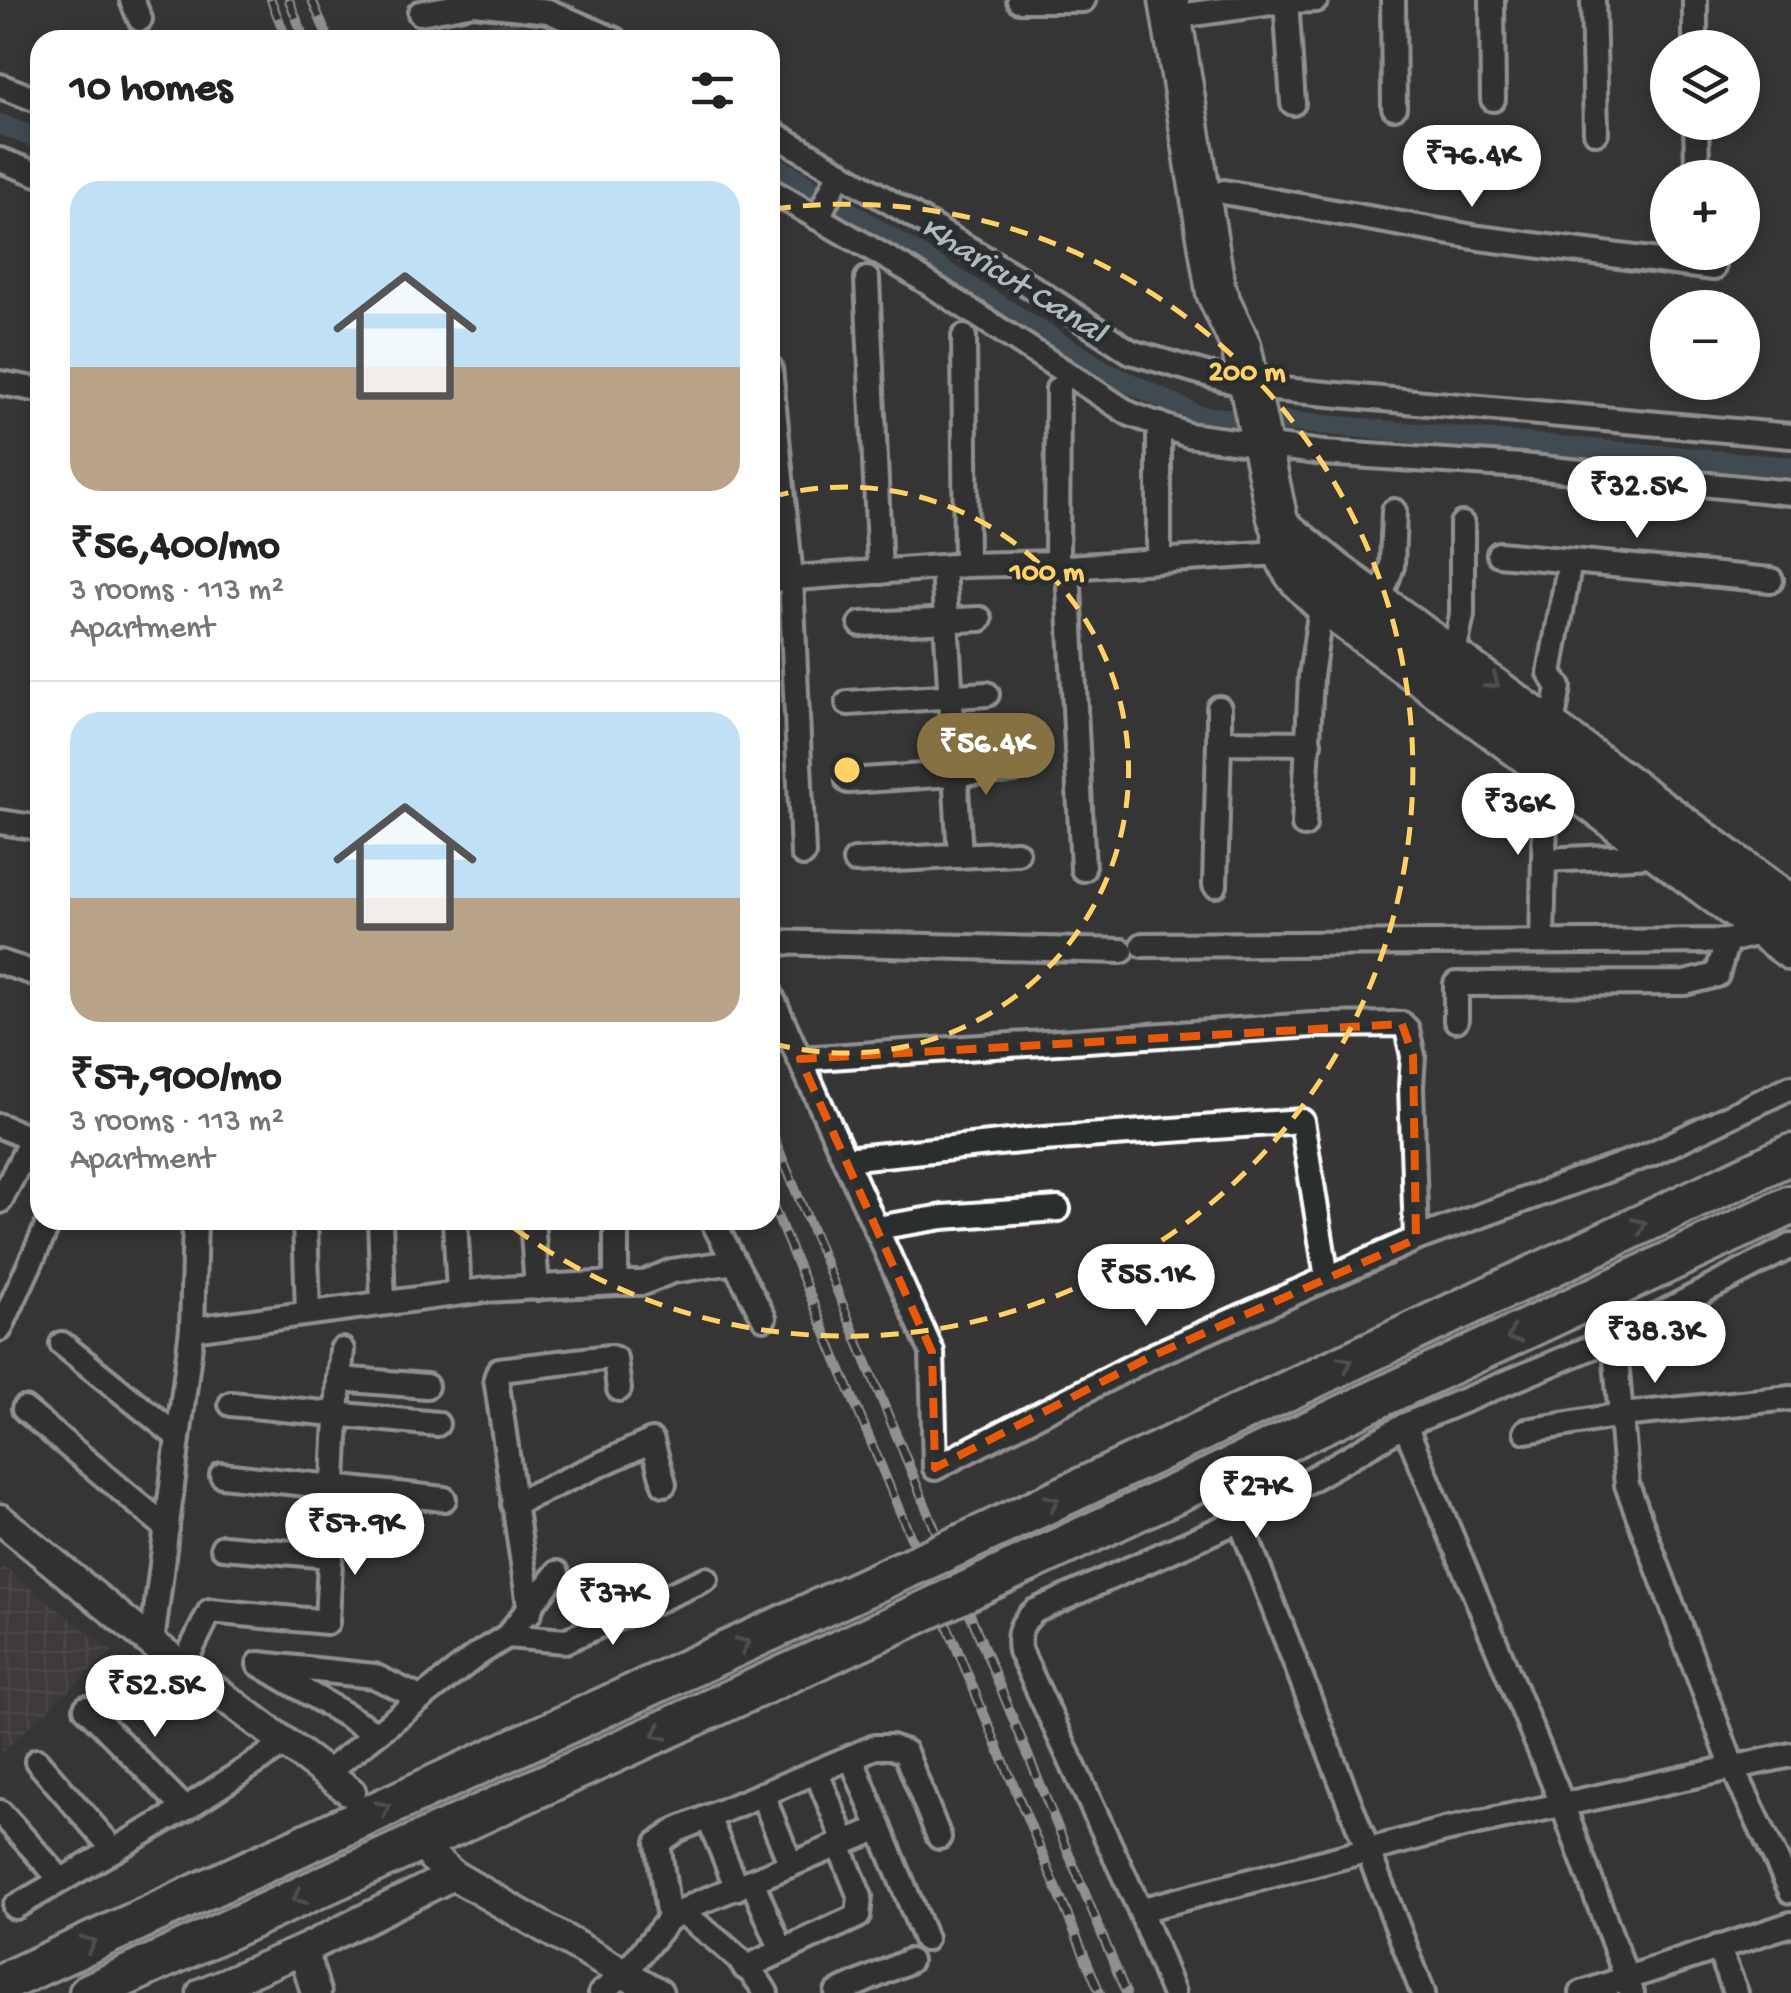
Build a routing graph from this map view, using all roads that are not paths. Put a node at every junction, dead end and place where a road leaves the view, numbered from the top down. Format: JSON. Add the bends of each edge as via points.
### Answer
{"nodes":[{"id":1,"x":1020,"y":0,"type":"edge"},
{"id":2,"x":1082,"y":0,"type":"edge"},
{"id":3,"x":1286,"y":0,"type":"edge"},
{"id":4,"x":1316,"y":0,"type":"edge"},
{"id":5,"x":1393,"y":0,"type":"edge"},
{"id":6,"x":1492,"y":0,"type":"edge"},
{"id":7,"x":1593,"y":0,"type":"edge"},
{"id":8,"x":1695,"y":0,"type":"edge"},
{"id":9,"x":1183,"y":8,"type":"edge"},
{"id":10,"x":420,"y":13,"type":"dead end"},
{"id":11,"x":589,"y":30,"type":"edge"},
{"id":12,"x":1695,"y":30,"type":"edge"},
{"id":13,"x":0,"y":86,"type":"edge"},
{"id":14,"x":30,"y":97,"type":"edge"},
{"id":15,"x":1494,"y":98,"type":"dead end"},
{"id":16,"x":1292,"y":103,"type":"dead end"},
{"id":17,"x":1394,"y":107,"type":"dead end"},
{"id":18,"x":1596,"y":132,"type":"dead end"},
{"id":19,"x":780,"y":137,"type":"edge"},
{"id":20,"x":0,"y":160,"type":"edge"},
{"id":21,"x":30,"y":171,"type":"edge"},
{"id":22,"x":840,"y":172,"type":"junction"},
{"id":23,"x":1224,"y":192,"type":"junction"},
{"id":24,"x":780,"y":196,"type":"edge"},
{"id":25,"x":818,"y":218,"type":"junction"},
{"id":26,"x":1650,"y":260,"type":"edge"},
{"id":27,"x":868,"y":279,"type":"dead end"},
{"id":28,"x":964,"y":336,"type":"dead end"},
{"id":29,"x":1241,"y":346,"type":"junction"},
{"id":30,"x":0,"y":384,"type":"edge"},
{"id":31,"x":1250,"y":387,"type":"junction"},
{"id":32,"x":30,"y":388,"type":"edge"},
{"id":33,"x":1058,"y":388,"type":"dead end"},
{"id":34,"x":1159,"y":424,"type":"junction"},
{"id":35,"x":1791,"y":436,"type":"edge"},
{"id":36,"x":1263,"y":447,"type":"junction"},
{"id":37,"x":1791,"y":492,"type":"edge"},
{"id":38,"x":1394,"y":511,"type":"dead end"},
{"id":39,"x":1462,"y":524,"type":"dead end"},
{"id":40,"x":1283,"y":542,"type":"junction"},
{"id":41,"x":1499,"y":554,"type":"dead end"},
{"id":42,"x":1159,"y":559,"type":"junction"},
{"id":43,"x":1570,"y":561,"type":"junction"},
{"id":44,"x":1062,"y":565,"type":"junction"},
{"id":45,"x":954,"y":566,"type":"junction"},
{"id":46,"x":880,"y":572,"type":"junction"},
{"id":47,"x":780,"y":579,"type":"edge"},
{"id":48,"x":1771,"y":580,"type":"dead end"},
{"id":49,"x":1380,"y":599,"type":"junction"},
{"id":50,"x":1321,"y":608,"type":"junction"},
{"id":51,"x":980,"y":619,"type":"dead end"},
{"id":52,"x":946,"y":620,"type":"junction"},
{"id":53,"x":861,"y":624,"type":"dead end"},
{"id":54,"x":1454,"y":653,"type":"junction"},
{"id":55,"x":987,"y":694,"type":"dead end"},
{"id":56,"x":952,"y":697,"type":"junction"},
{"id":57,"x":848,"y":703,"type":"dead end"},
{"id":58,"x":1218,"y":708,"type":"dead end"},
{"id":59,"x":1552,"y":725,"type":"junction"},
{"id":60,"x":1218,"y":742,"type":"junction"},
{"id":61,"x":1309,"y":743,"type":"junction"},
{"id":62,"x":1014,"y":770,"type":"dead end"},
{"id":63,"x":956,"y":774,"type":"junction"},
{"id":64,"x":1546,"y":774,"type":"junction"},
{"id":65,"x":848,"y":781,"type":"dead end"},
{"id":66,"x":0,"y":822,"type":"edge"},
{"id":67,"x":1304,"y":824,"type":"dead end"},
{"id":68,"x":30,"y":826,"type":"edge"},
{"id":69,"x":803,"y":854,"type":"dead end"},
{"id":70,"x":1018,"y":854,"type":"dead end"},
{"id":71,"x":1655,"y":855,"type":"junction"},
{"id":72,"x":960,"y":856,"type":"junction"},
{"id":73,"x":1544,"y":860,"type":"junction"},
{"id":74,"x":855,"y":861,"type":"dead end"},
{"id":75,"x":1083,"y":869,"type":"dead end"},
{"id":76,"x":1215,"y":885,"type":"dead end"},
{"id":77,"x":1791,"y":899,"type":"edge"},
{"id":78,"x":1775,"y":930,"type":"edge"},
{"id":79,"x":780,"y":942,"type":"edge"},
{"id":80,"x":1542,"y":942,"type":"junction"},
{"id":81,"x":1727,"y":942,"type":"junction"},
{"id":82,"x":1791,"y":956,"type":"edge"},
{"id":83,"x":0,"y":962,"type":"edge"},
{"id":84,"x":30,"y":972,"type":"edge"},
{"id":85,"x":780,"y":1015,"type":"edge"},
{"id":86,"x":1456,"y":1020,"type":"dead end"},
{"id":87,"x":800,"y":1059,"type":"junction"},
{"id":88,"x":1791,"y":1087,"type":"edge"},
{"id":89,"x":0,"y":1126,"type":"edge"},
{"id":90,"x":30,"y":1130,"type":"edge"},
{"id":91,"x":30,"y":1143,"type":"edge"},
{"id":92,"x":1791,"y":1154,"type":"edge"},
{"id":93,"x":845,"y":1159,"type":"junction"},
{"id":94,"x":0,"y":1201,"type":"edge"},
{"id":95,"x":1791,"y":1205,"type":"edge"},
{"id":96,"x":1058,"y":1210,"type":"dead end"},
{"id":97,"x":876,"y":1228,"type":"junction"},
{"id":98,"x":45,"y":1230,"type":"edge"},
{"id":99,"x":195,"y":1230,"type":"edge"},
{"id":100,"x":306,"y":1230,"type":"edge"},
{"id":101,"x":380,"y":1230,"type":"edge"},
{"id":102,"x":456,"y":1230,"type":"edge"},
{"id":103,"x":533,"y":1230,"type":"edge"},
{"id":104,"x":616,"y":1230,"type":"edge"},
{"id":105,"x":717,"y":1230,"type":"edge"},
{"id":106,"x":1416,"y":1239,"type":"junction"},
{"id":107,"x":1791,"y":1246,"type":"edge"},
{"id":108,"x":734,"y":1262,"type":"junction"},
{"id":109,"x":1328,"y":1278,"type":"junction"},
{"id":110,"x":616,"y":1284,"type":"junction"},
{"id":111,"x":536,"y":1288,"type":"junction"},
{"id":112,"x":459,"y":1292,"type":"junction"},
{"id":113,"x":383,"y":1302,"type":"junction"},
{"id":114,"x":308,"y":1312,"type":"junction"},
{"id":115,"x":764,"y":1318,"type":"dead end"},
{"id":116,"x":0,"y":1329,"type":"edge"},
{"id":117,"x":192,"y":1329,"type":"junction"},
{"id":118,"x":1614,"y":1338,"type":"junction"},
{"id":119,"x":62,"y":1344,"type":"dead end"},
{"id":120,"x":342,"y":1350,"type":"dead end"},
{"id":121,"x":339,"y":1380,"type":"junction"},
{"id":122,"x":426,"y":1386,"type":"dead end"},
{"id":123,"x":619,"y":1390,"type":"dead end"},
{"id":124,"x":1791,"y":1398,"type":"edge"},
{"id":125,"x":231,"y":1404,"type":"dead end"},
{"id":126,"x":24,"y":1409,"type":"dead end"},
{"id":127,"x":338,"y":1414,"type":"junction"},
{"id":128,"x":1621,"y":1416,"type":"junction"},
{"id":129,"x":437,"y":1424,"type":"dead end"},
{"id":130,"x":1405,"y":1425,"type":"junction"},
{"id":131,"x":1526,"y":1432,"type":"dead end"},
{"id":132,"x":178,"y":1437,"type":"junction"},
{"id":133,"x":222,"y":1475,"type":"dead end"},
{"id":134,"x":664,"y":1484,"type":"dead end"},
{"id":135,"x":334,"y":1487,"type":"junction"},
{"id":136,"x":444,"y":1499,"type":"dead end"},
{"id":137,"x":513,"y":1504,"type":"junction"},
{"id":138,"x":0,"y":1520,"type":"edge"},
{"id":139,"x":1240,"y":1520,"type":"junction"},
{"id":140,"x":167,"y":1528,"type":"junction"},
{"id":141,"x":223,"y":1548,"type":"dead end"},
{"id":142,"x":330,"y":1556,"type":"junction"},
{"id":143,"x":557,"y":1574,"type":"dead end"},
{"id":144,"x":706,"y":1579,"type":"dead end"},
{"id":145,"x":530,"y":1612,"type":"junction"},
{"id":146,"x":507,"y":1636,"type":"junction"},
{"id":147,"x":152,"y":1643,"type":"junction"},
{"id":148,"x":183,"y":1666,"type":"junction"},
{"id":149,"x":420,"y":1698,"type":"junction"},
{"id":150,"x":86,"y":1708,"type":"dead end"},
{"id":151,"x":376,"y":1733,"type":"junction"},
{"id":152,"x":286,"y":1743,"type":"junction"},
{"id":153,"x":1791,"y":1755,"type":"edge"},
{"id":154,"x":851,"y":1757,"type":"junction"},
{"id":155,"x":37,"y":1762,"type":"dead end"},
{"id":156,"x":1733,"y":1768,"type":"junction"},
{"id":157,"x":326,"y":1773,"type":"junction"},
{"id":158,"x":817,"y":1773,"type":"junction"},
{"id":159,"x":351,"y":1792,"type":"dead end"},
{"id":160,"x":762,"y":1794,"type":"junction"},
{"id":161,"x":1564,"y":1806,"type":"junction"},
{"id":162,"x":186,"y":1809,"type":"junction"},
{"id":163,"x":0,"y":1812,"type":"edge"},
{"id":164,"x":708,"y":1817,"type":"junction"},
{"id":165,"x":880,"y":1828,"type":"junction"},
{"id":166,"x":938,"y":1837,"type":"dead end"},
{"id":167,"x":842,"y":1844,"type":"junction"},
{"id":168,"x":114,"y":1850,"type":"junction"},
{"id":169,"x":1370,"y":1850,"type":"junction"},
{"id":170,"x":791,"y":1865,"type":"junction"},
{"id":171,"x":62,"y":1880,"type":"junction"},
{"id":172,"x":745,"y":1884,"type":"junction"},
{"id":173,"x":1791,"y":1891,"type":"edge"},
{"id":174,"x":15,"y":1907,"type":"dead end"},
{"id":175,"x":1140,"y":1910,"type":"junction"},
{"id":176,"x":676,"y":1915,"type":"junction"},
{"id":177,"x":1791,"y":1924,"type":"edge"},
{"id":178,"x":926,"y":1938,"type":"dead end"},
{"id":179,"x":1718,"y":1947,"type":"junction"},
{"id":180,"x":303,"y":1950,"type":"junction"},
{"id":181,"x":782,"y":1952,"type":"junction"},
{"id":182,"x":909,"y":1961,"type":"dead end"},
{"id":183,"x":745,"y":1968,"type":"junction"},
{"id":184,"x":625,"y":1973,"type":"junction"},
{"id":185,"x":0,"y":1984,"type":"edge"},
{"id":186,"x":1629,"y":1985,"type":"edge"},
{"id":187,"x":89,"y":1993,"type":"edge"},
{"id":188,"x":202,"y":1993,"type":"edge"},
{"id":189,"x":316,"y":1993,"type":"edge"},
{"id":190,"x":601,"y":1993,"type":"edge"},
{"id":191,"x":658,"y":1993,"type":"edge"},
{"id":192,"x":766,"y":1993,"type":"edge"},
{"id":193,"x":837,"y":1993,"type":"edge"},
{"id":194,"x":1174,"y":1993,"type":"edge"},
{"id":195,"x":1423,"y":1993,"type":"edge"},
{"id":196,"x":1582,"y":1993,"type":"edge"},
{"id":197,"x":1736,"y":1993,"type":"edge"}],
"edges":[{"from":1,"to":2,"type":"street"},
{"from":3,"to":4,"type":"street"},
{"from":3,"to":9,"type":"street"},
{"from":3,"to":16,"type":"street"},
{"from":5,"to":17,"type":"street"},
{"from":6,"to":15,"type":"street"},
{"from":7,"to":18,"type":"street"},
{"from":8,"to":12,"type":"street"},
{"from":9,"to":23,"type":"main road"},
{"from":9,"to":29,"type":"main road","via":[[1216,292]]},
{"from":10,"to":11,"type":"street","via":[[474,3],[548,11]]},
{"from":13,"to":14,"type":"street"},
{"from":19,"to":22,"type":"street"},
{"from":20,"to":21,"type":"street"},
{"from":22,"to":25,"type":"street"},
{"from":22,"to":31,"type":"street","via":[[1131,352]]},
{"from":23,"to":26,"type":"street","via":[[1479,238]]},
{"from":23,"to":29,"type":"main road","via":[[1241,289]]},
{"from":24,"to":25,"type":"street"},
{"from":25,"to":34,"type":"street","via":[[1130,414]]},
{"from":27,"to":46,"type":"street"},
{"from":28,"to":45,"type":"street"},
{"from":29,"to":31,"type":"main road"},
{"from":30,"to":32,"type":"street"},
{"from":31,"to":35,"type":"street"},
{"from":31,"to":36,"type":"main road"},
{"from":33,"to":44,"type":"street"},
{"from":34,"to":36,"type":"street"},
{"from":34,"to":42,"type":"street"},
{"from":36,"to":37,"type":"street"},
{"from":36,"to":40,"type":"main road"},
{"from":38,"to":49,"type":"street","via":[[1392,566]]},
{"from":39,"to":54,"type":"street","via":[[1462,614]]},
{"from":40,"to":42,"type":"street"},
{"from":40,"to":49,"type":"street"},
{"from":40,"to":50,"type":"street","via":[[1286,573]]},
{"from":40,"to":78,"type":"main road","via":[[1348,605]]},
{"from":41,"to":43,"type":"street"},
{"from":42,"to":44,"type":"street"},
{"from":43,"to":48,"type":"street"},
{"from":43,"to":59,"type":"street","via":[[1550,673],[1559,687]]},
{"from":44,"to":45,"type":"street"},
{"from":44,"to":75,"type":"street"},
{"from":45,"to":46,"type":"street"},
{"from":45,"to":52,"type":"street"},
{"from":46,"to":47,"type":"street"},
{"from":47,"to":69,"type":"street"},
{"from":49,"to":54,"type":"street"},
{"from":50,"to":61,"type":"street"},
{"from":50,"to":64,"type":"street"},
{"from":51,"to":52,"type":"street"},
{"from":52,"to":53,"type":"street"},
{"from":52,"to":56,"type":"street"},
{"from":54,"to":59,"type":"street","one_way":true},
{"from":55,"to":56,"type":"street"},
{"from":56,"to":57,"type":"street"},
{"from":56,"to":63,"type":"street"},
{"from":58,"to":60,"type":"street"},
{"from":59,"to":77,"type":"street"},
{"from":60,"to":61,"type":"street"},
{"from":60,"to":76,"type":"street"},
{"from":61,"to":67,"type":"street"},
{"from":62,"to":63,"type":"street"},
{"from":63,"to":65,"type":"street"},
{"from":63,"to":72,"type":"street"},
{"from":64,"to":71,"type":"street"},
{"from":64,"to":73,"type":"street"},
{"from":66,"to":68,"type":"street"},
{"from":70,"to":72,"type":"street"},
{"from":71,"to":73,"type":"street"},
{"from":71,"to":78,"type":"street"},
{"from":72,"to":74,"type":"street"},
{"from":73,"to":80,"type":"street"},
{"from":78,"to":81,"type":"street"},
{"from":78,"to":82,"type":"street"},
{"from":79,"to":80,"type":"street","via":[[1133,948]]},
{"from":80,"to":81,"type":"street"},
{"from":81,"to":86,"type":"street","via":[[1717,975],[1685,982],[1456,984]]},
{"from":83,"to":84,"type":"street"},
{"from":85,"to":87,"type":"street"},
{"from":87,"to":93,"type":"street"},
{"from":87,"to":106,"type":"street","via":[[1402,1024],[1413,1056]]},
{"from":88,"to":106,"type":"street","via":[[1651,1154]]},
{"from":89,"to":90,"type":"street"},
{"from":91,"to":94,"type":"street"},
{"from":185,"to":92,"type":"main road","one_way":true,"bridge":true,"via":[[964,1543]]},
{"from":93,"to":97,"type":"street"},
{"from":93,"to":109,"type":"street","via":[[1302,1121]]},
{"from":95,"to":187,"type":"main road","one_way":true,"bridge":true},
{"from":96,"to":97,"type":"street"},
{"from":97,"to":109,"type":"street","via":[[932,1352],[935,1468],[1150,1356]]},
{"from":98,"to":116,"type":"street"},
{"from":99,"to":117,"type":"street"},
{"from":100,"to":114,"type":"street"},
{"from":101,"to":113,"type":"street"},
{"from":102,"to":112,"type":"street"},
{"from":103,"to":111,"type":"street"},
{"from":104,"to":110,"type":"street"},
{"from":105,"to":108,"type":"street"},
{"from":106,"to":109,"type":"street"},
{"from":107,"to":118,"type":"street"},
{"from":108,"to":110,"type":"street"},
{"from":108,"to":115,"type":"street"},
{"from":110,"to":111,"type":"street"},
{"from":111,"to":112,"type":"street"},
{"from":112,"to":113,"type":"street"},
{"from":113,"to":114,"type":"street"},
{"from":114,"to":117,"type":"street"},
{"from":117,"to":132,"type":"street"},
{"from":118,"to":128,"type":"street"},
{"from":118,"to":130,"type":"street"},
{"from":119,"to":132,"type":"street"},
{"from":120,"to":121,"type":"street"},
{"from":121,"to":122,"type":"street"},
{"from":121,"to":127,"type":"street"},
{"from":123,"to":137,"type":"street","via":[[610,1357],[500,1370],[496,1385]]},
{"from":124,"to":128,"type":"street"},
{"from":125,"to":127,"type":"street"},
{"from":126,"to":140,"type":"street"},
{"from":127,"to":129,"type":"street"},
{"from":127,"to":135,"type":"street"},
{"from":128,"to":131,"type":"street"},
{"from":128,"to":156,"type":"street","via":[[1627,1485]]},
{"from":130,"to":139,"type":"street"},
{"from":130,"to":161,"type":"street"},
{"from":132,"to":140,"type":"street"},
{"from":133,"to":135,"type":"street"},
{"from":134,"to":137,"type":"street","via":[[652,1440]]},
{"from":135,"to":136,"type":"street"},
{"from":135,"to":142,"type":"street"},
{"from":137,"to":145,"type":"street"},
{"from":138,"to":147,"type":"street"},
{"from":139,"to":169,"type":"street"},
{"from":139,"to":175,"type":"street","via":[[1035,1611],[1020,1631],[1020,1651]]},
{"from":140,"to":147,"type":"street"},
{"from":141,"to":142,"type":"street"},
{"from":142,"to":148,"type":"street","via":[[327,1622],[210,1611]]},
{"from":143,"to":145,"type":"street"},
{"from":144,"to":146,"type":"street","via":[[565,1641]]},
{"from":145,"to":146,"type":"street"},
{"from":146,"to":149,"type":"street"},
{"from":147,"to":148,"type":"street"},
{"from":148,"to":152,"type":"street"},
{"from":149,"to":151,"type":"street"},
{"from":149,"to":151,"type":"street","via":[[374,1676],[253,1661]]},
{"from":150,"to":162,"type":"street"},
{"from":151,"to":157,"type":"street"},
{"from":152,"to":157,"type":"street"},
{"from":152,"to":162,"type":"street"},
{"from":153,"to":156,"type":"street"},
{"from":154,"to":158,"type":"street"},
{"from":154,"to":165,"type":"street"},
{"from":154,"to":166,"type":"street","via":[[875,1747],[905,1752]]},
{"from":155,"to":168,"type":"street"},
{"from":156,"to":161,"type":"street"},
{"from":156,"to":173,"type":"street"},
{"from":157,"to":159,"type":"street"},
{"from":158,"to":160,"type":"street"},
{"from":158,"to":167,"type":"street"},
{"from":160,"to":164,"type":"street"},
{"from":160,"to":170,"type":"street"},
{"from":161,"to":169,"type":"street"},
{"from":161,"to":186,"type":"street"},
{"from":162,"to":168,"type":"street"},
{"from":163,"to":171,"type":"street"},
{"from":164,"to":172,"type":"street"},
{"from":164,"to":176,"type":"street","via":[[658,1843]]},
{"from":165,"to":167,"type":"street"},
{"from":165,"to":178,"type":"street"},
{"from":167,"to":170,"type":"street"},
{"from":167,"to":181,"type":"street","via":[[860,1897],[858,1916]]},
{"from":168,"to":171,"type":"street"},
{"from":169,"to":175,"type":"street"},
{"from":169,"to":195,"type":"street"},
{"from":170,"to":172,"type":"street"},
{"from":171,"to":174,"type":"street"},
{"from":172,"to":176,"type":"street"},
{"from":172,"to":181,"type":"street"},
{"from":175,"to":194,"type":"street"},
{"from":176,"to":183,"type":"street"},
{"from":176,"to":184,"type":"street"},
{"from":177,"to":179,"type":"street"},
{"from":179,"to":186,"type":"street"},
{"from":179,"to":197,"type":"street"},
{"from":180,"to":184,"type":"street","via":[[442,1866]]},
{"from":180,"to":188,"type":"street"},
{"from":180,"to":189,"type":"street"},
{"from":181,"to":183,"type":"street"},
{"from":182,"to":193,"type":"street"},
{"from":183,"to":192,"type":"street"},
{"from":184,"to":190,"type":"street"},
{"from":184,"to":191,"type":"street"},
{"from":186,"to":196,"type":"street"}]}
